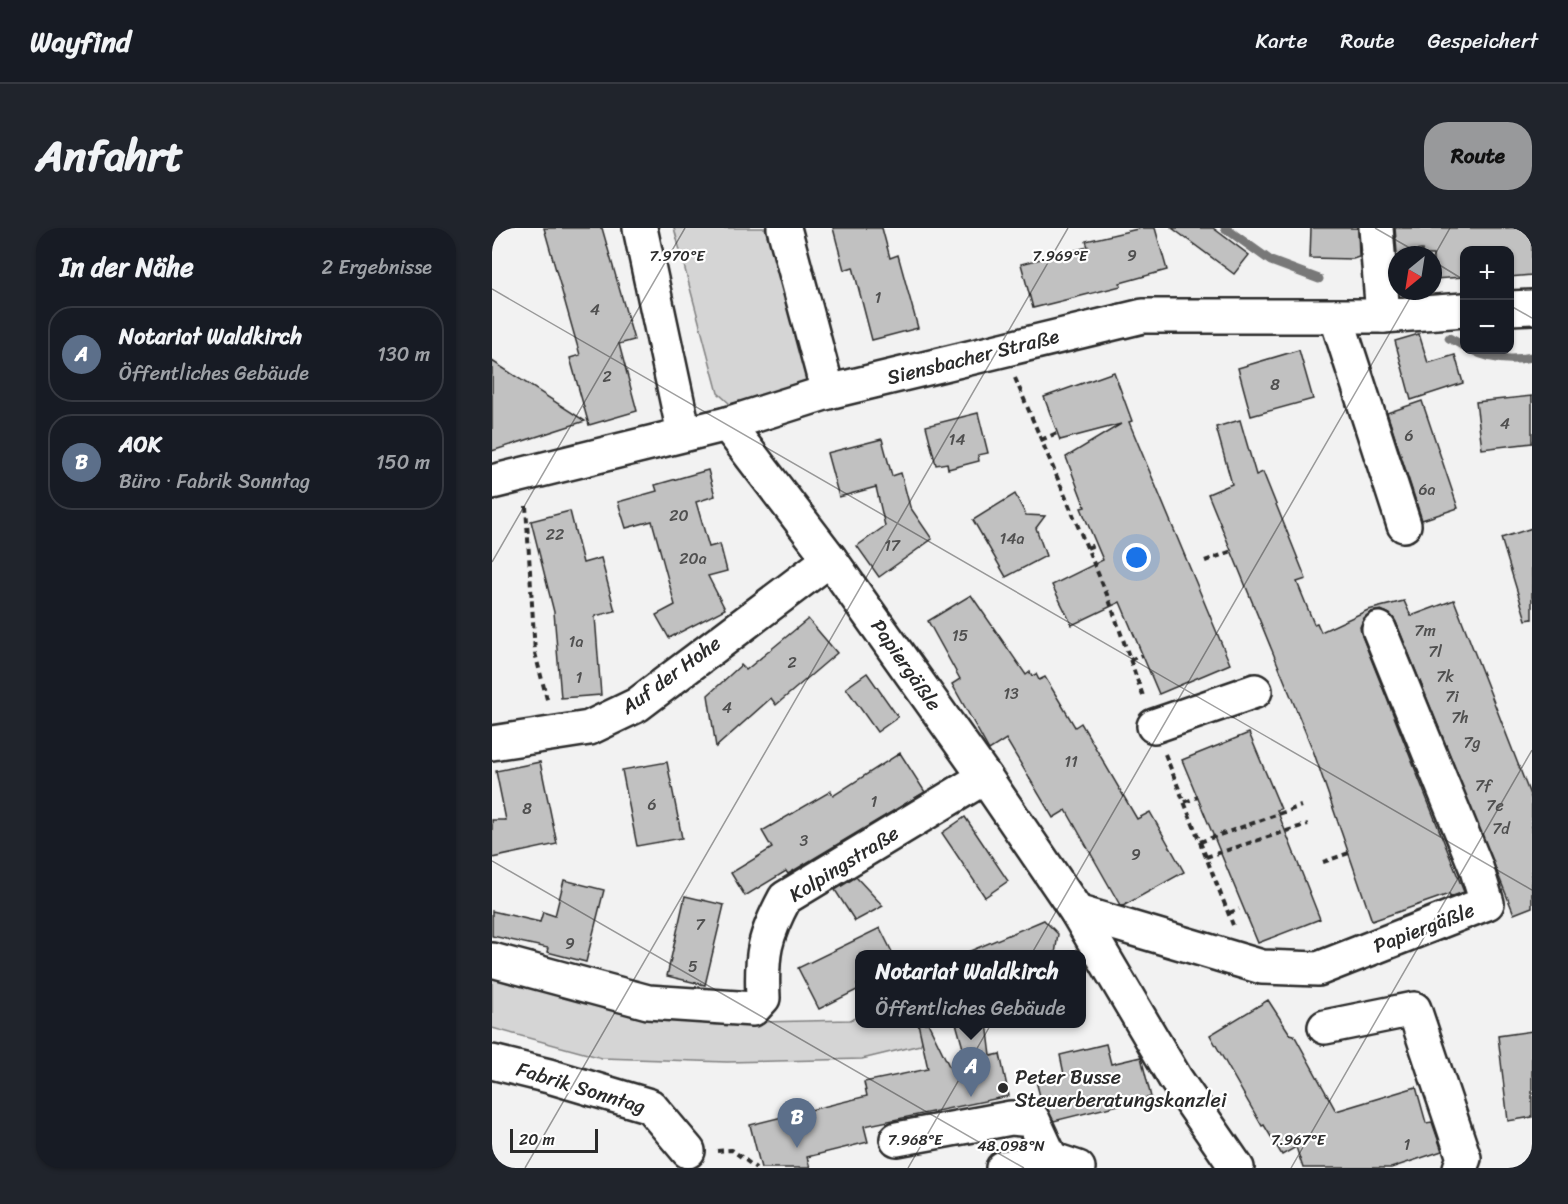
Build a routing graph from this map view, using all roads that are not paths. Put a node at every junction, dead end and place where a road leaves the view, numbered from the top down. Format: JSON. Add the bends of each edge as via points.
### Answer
{"nodes":[{"id":1,"x":640,"y":228,"type":"edge"},
{"id":2,"x":784,"y":228,"type":"edge"},
{"id":3,"x":1376,"y":228,"type":"edge"},
{"id":4,"x":1532,"y":307,"type":"edge"},
{"id":5,"x":1514,"y":308,"type":"edge"},
{"id":6,"x":1460,"y":310,"type":"edge"},
{"id":7,"x":1336,"y":316,"type":"junction"},
{"id":8,"x":1383,"y":316,"type":"junction"},
{"id":9,"x":828,"y":392,"type":"junction"},
{"id":10,"x":727,"y":424,"type":"junction"},
{"id":11,"x":684,"y":433,"type":"junction"},
{"id":12,"x":492,"y":482,"type":"edge"},
{"id":13,"x":1404,"y":525,"type":"dead end"},
{"id":14,"x":830,"y":559,"type":"junction"},
{"id":15,"x":1379,"y":629,"type":"dead end"},
{"id":16,"x":1255,"y":691,"type":"dead end"},
{"id":17,"x":1154,"y":726,"type":"road end"},
{"id":18,"x":492,"y":743,"type":"edge"},
{"id":19,"x":985,"y":777,"type":"junction"},
{"id":20,"x":1077,"y":912,"type":"junction"},
{"id":21,"x":492,"y":960,"type":"edge"},
{"id":22,"x":1325,"y":1026,"type":"dead end"},
{"id":23,"x":492,"y":1062,"type":"edge"},
{"id":24,"x":897,"y":1139,"type":"dead end"},
{"id":25,"x":688,"y":1151,"type":"dead end"},
{"id":26,"x":1064,"y":1164,"type":"edge"},
{"id":27,"x":1003,"y":1168,"type":"edge"},
{"id":28,"x":1237,"y":1168,"type":"edge"},
{"id":29,"x":1460,"y":1168,"type":"edge"}],
"edges":[{"from":1,"to":11,"type":"street"},
{"from":2,"to":9,"type":"street"},
{"from":3,"to":8,"type":"street"},
{"from":4,"to":5,"type":"street"},
{"from":6,"to":8,"type":"street","name":"Siensbacher Straße"},
{"from":7,"to":8,"type":"street","name":"Siensbacher Straße"},
{"from":7,"to":9,"type":"street","name":"Siensbacher Straße","via":[[1143,316]]},
{"from":7,"to":13,"type":"street"},
{"from":9,"to":10,"type":"street","name":"Siensbacher Straße"},
{"from":10,"to":11,"type":"street","name":"Siensbacher Straße"},
{"from":10,"to":14,"type":"street","name":"Papiergäßle"},
{"from":11,"to":12,"type":"street","name":"Siensbacher Straße"},
{"from":14,"to":18,"type":"street","name":"Auf der Hohe","via":[[637,705],[589,728]]},
{"from":14,"to":19,"type":"street","name":"Papiergäßle"},
{"from":15,"to":20,"type":"street","name":"Papiergäßle","via":[[1487,903],[1318,969],[1262,967]]},
{"from":16,"to":17,"type":"street"},
{"from":19,"to":20,"type":"street","name":"Papiergäßle"},
{"from":19,"to":21,"type":"street","name":"Kolpingstraße","via":[[785,898],[767,930],[762,970],[764,998],[753,1008],[648,1002]]},
{"from":20,"to":28,"type":"street","name":"Papiergäßle","via":[[1175,1078]]},
{"from":22,"to":29,"type":"street","via":[[1414,1009],[1464,1158]]},
{"from":23,"to":25,"type":"street","name":"Fabrik Sonntag","via":[[650,1106]]},
{"from":24,"to":26,"type":"street","via":[[1011,1118],[1033,1120]]},
{"from":26,"to":27,"type":"street"}]}
